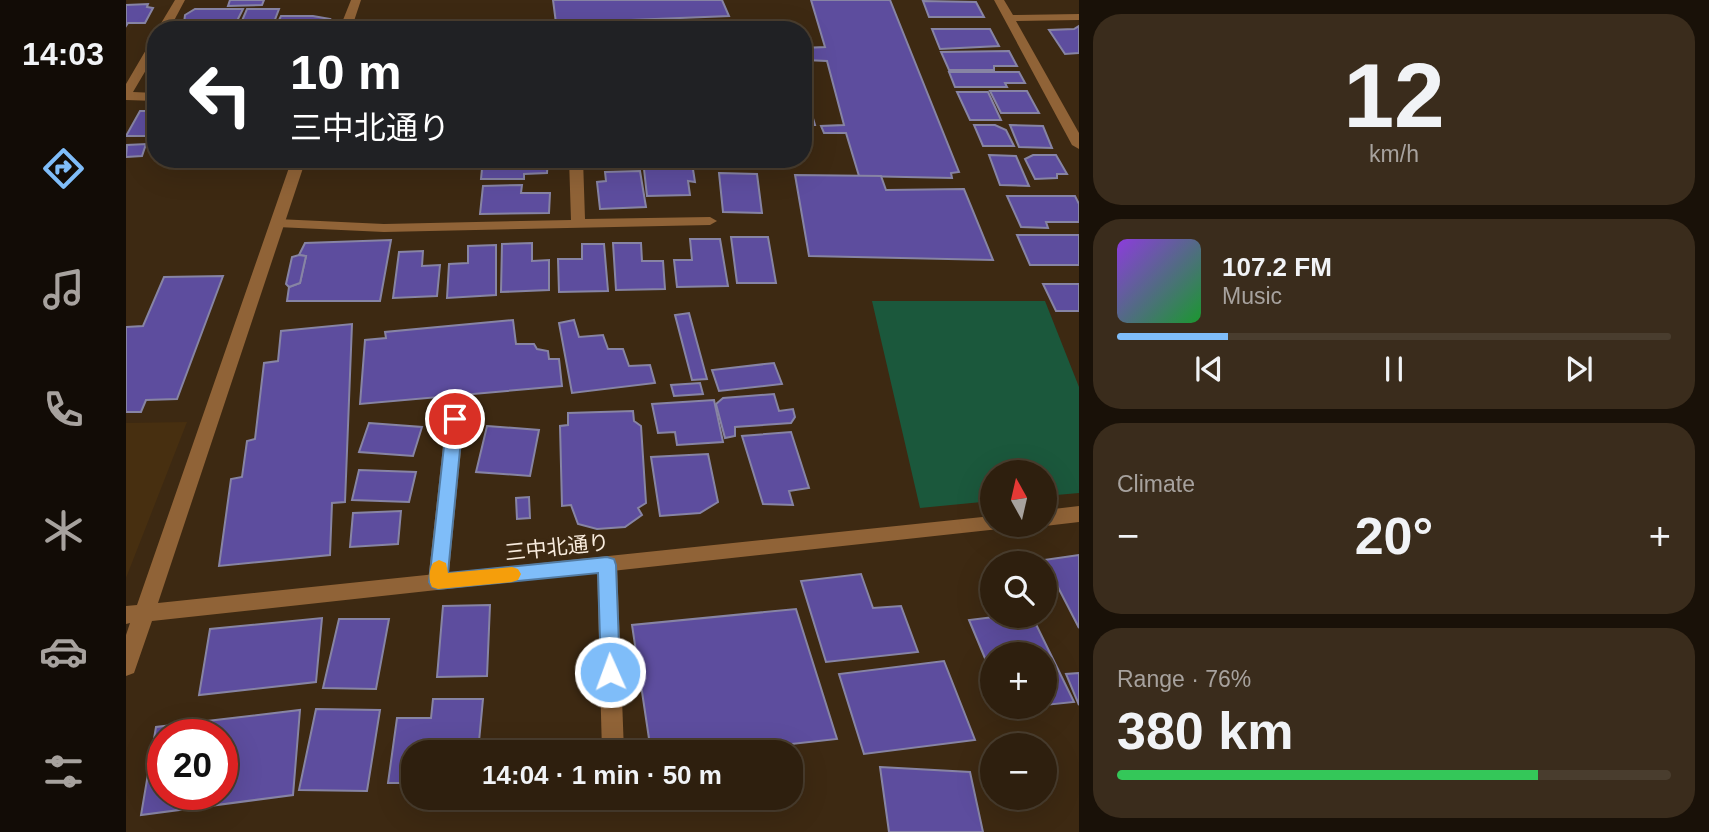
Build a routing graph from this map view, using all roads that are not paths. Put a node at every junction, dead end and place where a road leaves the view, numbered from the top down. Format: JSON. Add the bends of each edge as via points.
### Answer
{"nodes":[{"id":1,"x":180,"y":0,"type":"edge"},
{"id":2,"x":356,"y":0,"type":"edge"},
{"id":3,"x":999,"y":0,"type":"edge"},
{"id":4,"x":1079,"y":17,"type":"edge"},
{"id":5,"x":1009,"y":18,"type":"junction"},
{"id":6,"x":168,"y":21,"type":"edge"},
{"id":7,"x":348,"y":21,"type":"edge"},
{"id":8,"x":147,"y":59,"type":"edge"},
{"id":9,"x":126,"y":95,"type":"edge"},
{"id":10,"x":147,"y":96,"type":"edge"},
{"id":11,"x":1079,"y":145,"type":"edge"},
{"id":12,"x":296,"y":168,"type":"edge"},
{"id":13,"x":576,"y":168,"type":"edge"},
{"id":14,"x":710,"y":221,"type":"dead end"},
{"id":15,"x":277,"y":223,"type":"junction"},
{"id":16,"x":578,"y":223,"type":"junction"},
{"id":17,"x":455,"y":419,"type":"dead end"},
{"id":18,"x":1079,"y":514,"type":"edge"},
{"id":19,"x":1057,"y":517,"type":"edge"},
{"id":20,"x":980,"y":525,"type":"edge"},
{"id":21,"x":607,"y":565,"type":"junction"},
{"id":22,"x":438,"y":582,"type":"junction"},
{"id":23,"x":135,"y":614,"type":"edge"},
{"id":24,"x":126,"y":666,"type":"edge"},
{"id":25,"x":613,"y":740,"type":"edge"}],
"edges":[{"from":1,"to":6,"type":"street"},
{"from":2,"to":7,"type":"street"},
{"from":3,"to":5,"type":"street"},
{"from":4,"to":5,"type":"street"},
{"from":5,"to":11,"type":"street"},
{"from":8,"to":9,"type":"street"},
{"from":9,"to":10,"type":"street"},
{"from":12,"to":15,"type":"street"},
{"from":13,"to":16,"type":"street"},
{"from":14,"to":16,"type":"street"},
{"from":15,"to":16,"type":"street","via":[[384,228]]},
{"from":15,"to":23,"type":"street"},
{"from":17,"to":22,"type":"street"},
{"from":18,"to":19,"type":"street"},
{"from":20,"to":21,"type":"street","name":"三中北通り"},
{"from":21,"to":22,"type":"street","name":"三中北通り"},
{"from":21,"to":25,"type":"street"},
{"from":22,"to":23,"type":"street","name":"三中北通り"},
{"from":23,"to":24,"type":"street"}]}
